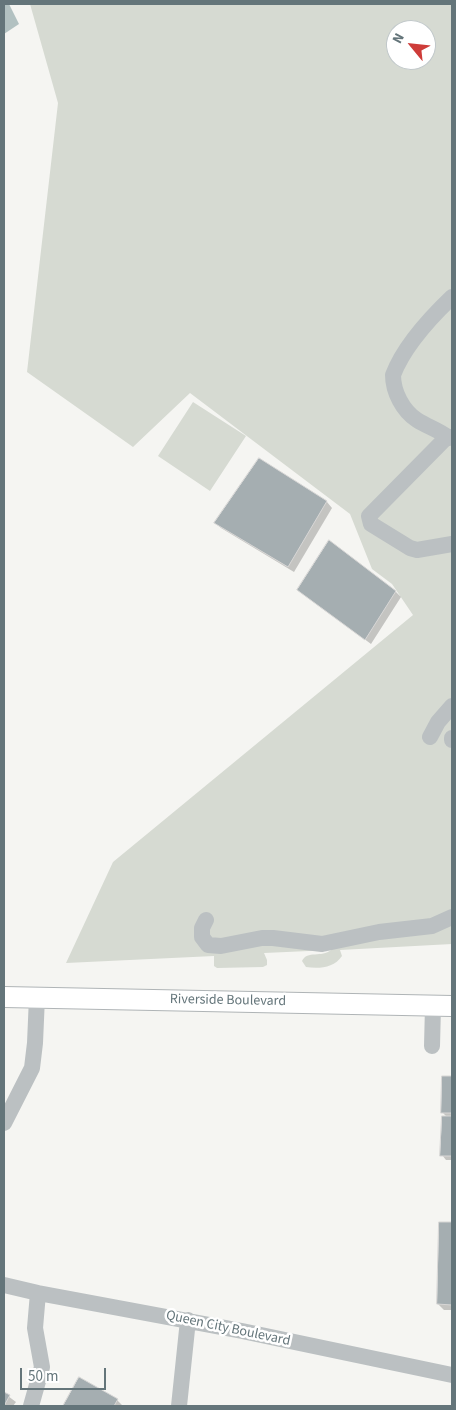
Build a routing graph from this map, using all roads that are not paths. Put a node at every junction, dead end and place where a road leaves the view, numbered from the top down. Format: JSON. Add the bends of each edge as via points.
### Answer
{"nodes":[{"id":1,"x":452,"y":297,"type":"edge"},
{"id":2,"x":450,"y":438,"type":"edge"},
{"id":3,"x":452,"y":544,"type":"edge"},
{"id":4,"x":452,"y":706,"type":"edge"},
{"id":5,"x":430,"y":737,"type":"dead end"},
{"id":6,"x":452,"y":917,"type":"edge"},
{"id":7,"x":206,"y":920,"type":"dead end"},
{"id":8,"x":4,"y":997,"type":"edge"},
{"id":9,"x":36,"y":997,"type":"junction"},
{"id":10,"x":442,"y":1006,"type":"edge"},
{"id":11,"x":432,"y":1046,"type":"dead end"},
{"id":12,"x":4,"y":1123,"type":"edge"},
{"id":13,"x":4,"y":1285,"type":"edge"},
{"id":14,"x":38,"y":1293,"type":"junction"},
{"id":15,"x":188,"y":1320,"type":"junction"},
{"id":16,"x":452,"y":1375,"type":"edge"},
{"id":17,"x":31,"y":1406,"type":"edge"},
{"id":18,"x":179,"y":1406,"type":"edge"}],
"edges":[{"from":1,"to":2,"type":"street","via":[[414,340],[393,375],[396,391],[409,413]]},
{"from":2,"to":3,"type":"street","via":[[446,438],[368,516],[371,524],[410,548],[417,550]]},
{"from":4,"to":5,"type":"street"},
{"from":6,"to":7,"type":"street","via":[[432,926],[379,932],[322,944],[262,938],[221,946],[208,945],[202,937]]},
{"from":8,"to":9,"type":"main road","name":"Riverside Boulevard"},
{"from":9,"to":10,"type":"main road","name":"Riverside Boulevard"},
{"from":9,"to":12,"type":"street","via":[[32,1068]]},
{"from":10,"to":11,"type":"street"},
{"from":13,"to":14,"type":"street","name":"Queen City Boulevard"},
{"from":14,"to":15,"type":"street","name":"Queen City Boulevard"},
{"from":14,"to":17,"type":"street","via":[[35,1328],[42,1366]]},
{"from":15,"to":16,"type":"street","name":"Queen City Boulevard"},
{"from":15,"to":18,"type":"street"}]}
